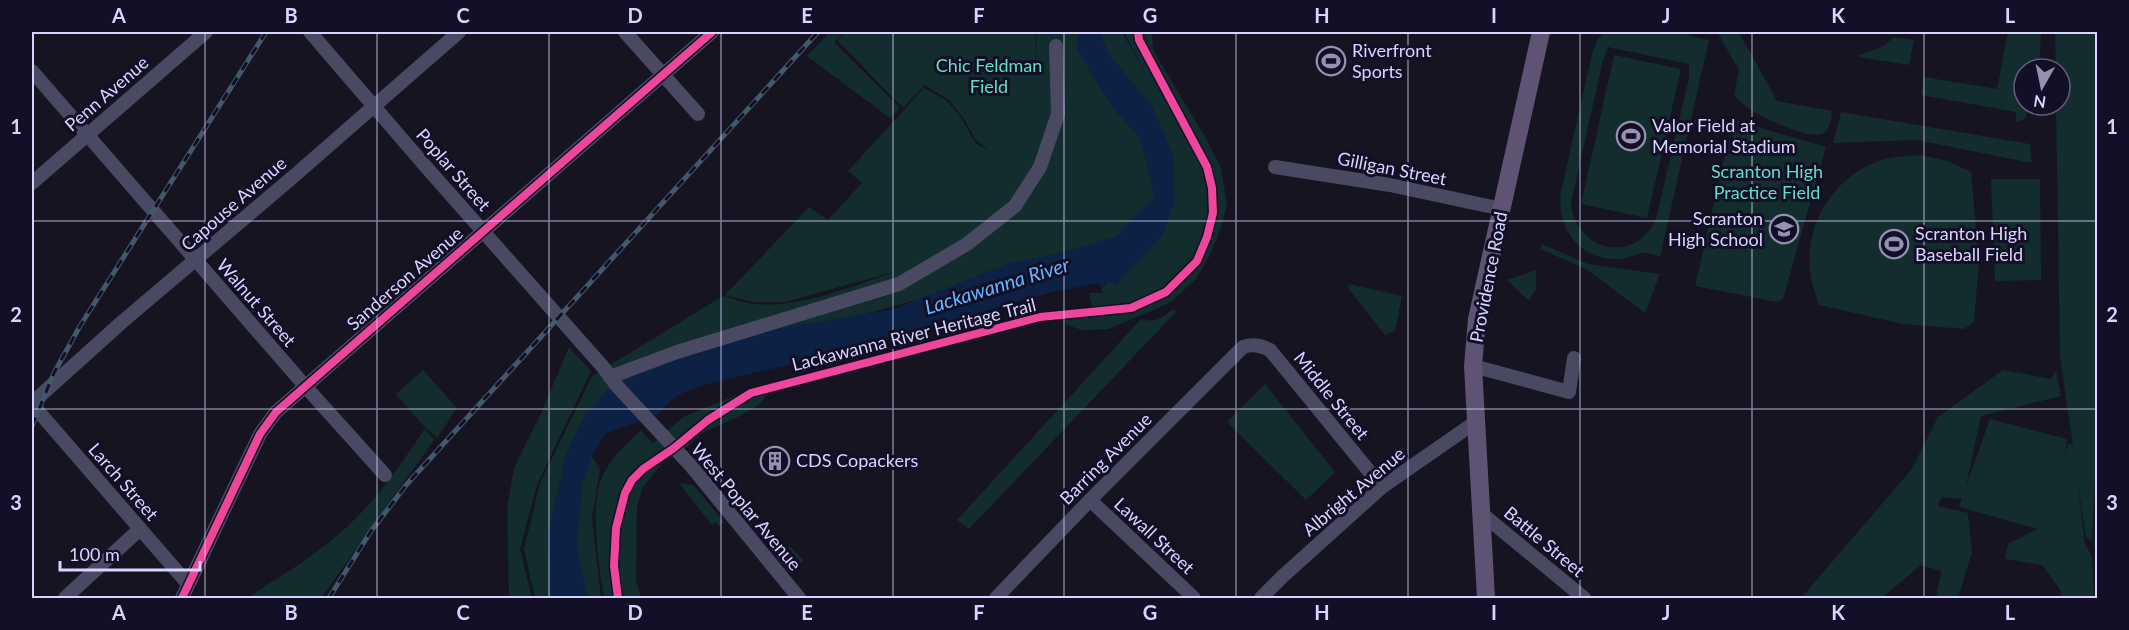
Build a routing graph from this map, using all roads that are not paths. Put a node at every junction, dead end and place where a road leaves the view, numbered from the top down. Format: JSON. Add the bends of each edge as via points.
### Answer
{"nodes":[{"id":1,"x":206,"y":32,"type":"edge"},
{"id":2,"x":310,"y":32,"type":"edge"},
{"id":3,"x":459,"y":32,"type":"edge"},
{"id":4,"x":625,"y":32,"type":"edge"},
{"id":5,"x":712,"y":32,"type":"edge"},
{"id":6,"x":1541,"y":32,"type":"edge"},
{"id":7,"x":1056,"y":46,"type":"dead end"},
{"id":8,"x":32,"y":71,"type":"edge"},
{"id":9,"x":663,"y":74,"type":"junction"},
{"id":10,"x":375,"y":106,"type":"junction"},
{"id":11,"x":698,"y":114,"type":"dead end"},
{"id":12,"x":87,"y":135,"type":"junction"},
{"id":13,"x":1275,"y":167,"type":"dead end"},
{"id":14,"x":32,"y":183,"type":"edge"},
{"id":15,"x":1502,"y":209,"type":"junction"},
{"id":16,"x":484,"y":231,"type":"junction"},
{"id":17,"x":195,"y":261,"type":"junction"},
{"id":18,"x":1243,"y":347,"type":"joint"},
{"id":19,"x":1574,"y":358,"type":"dead end"},
{"id":20,"x":1473,"y":366,"type":"junction"},
{"id":21,"x":613,"y":382,"type":"junction"},
{"id":22,"x":305,"y":386,"type":"junction"},
{"id":23,"x":32,"y":403,"type":"edge"},
{"id":24,"x":1478,"y":421,"type":"junction"},
{"id":25,"x":385,"y":475,"type":"dead end"},
{"id":26,"x":1382,"y":487,"type":"junction"},
{"id":27,"x":1090,"y":500,"type":"junction"},
{"id":28,"x":1481,"y":513,"type":"junction"},
{"id":29,"x":140,"y":529,"type":"junction"},
{"id":30,"x":188,"y":584,"type":"junction"},
{"id":31,"x":65,"y":598,"type":"edge"},
{"id":32,"x":182,"y":598,"type":"edge"},
{"id":33,"x":799,"y":598,"type":"edge"},
{"id":34,"x":996,"y":598,"type":"edge"},
{"id":35,"x":1194,"y":598,"type":"edge"},
{"id":36,"x":1261,"y":598,"type":"edge"},
{"id":37,"x":1486,"y":598,"type":"edge"},
{"id":38,"x":1584,"y":598,"type":"edge"}],
"edges":[{"from":1,"to":12,"type":"street","name":"Penn Avenue"},
{"from":2,"to":10,"type":"street","name":"Poplar Street"},
{"from":3,"to":10,"type":"street","name":"Capouse Avenue"},
{"from":4,"to":9,"type":"street"},
{"from":5,"to":9,"type":"street","name":"Sanderson Avenue"},
{"from":6,"to":15,"type":"main road","name":"Providence Road"},
{"from":7,"to":21,"type":"street","via":[[1058,114],[1040,167],[1015,206],[967,244],[899,284],[677,352]]},
{"from":8,"to":12,"type":"street","name":"Walnut Street"},
{"from":9,"to":11,"type":"street"},
{"from":9,"to":16,"type":"street","name":"Sanderson Avenue"},
{"from":10,"to":16,"type":"street","name":"Poplar Street"},
{"from":10,"to":17,"type":"street","name":"Capouse Avenue"},
{"from":12,"to":14,"type":"street","name":"Penn Avenue"},
{"from":12,"to":17,"type":"street","name":"Walnut Street"},
{"from":13,"to":15,"type":"street","name":"Gilligan Street","via":[[1390,185]]},
{"from":15,"to":20,"type":"main road","name":"Providence Road","via":[[1477,319]]},
{"from":16,"to":21,"type":"street","name":"Poplar Street"},
{"from":16,"to":22,"type":"street","name":"Sanderson Avenue"},
{"from":17,"to":22,"type":"street","name":"Walnut Street"},
{"from":17,"to":23,"type":"street","name":"Capouse Avenue"},
{"from":18,"to":26,"type":"street","name":"Middle Street","via":[[1257,344],[1270,350]]},
{"from":18,"to":27,"type":"street","name":"Barring Avenue"},
{"from":19,"to":20,"type":"street","via":[[1569,392]]},
{"from":20,"to":24,"type":"main road","name":"Providence Road"},
{"from":21,"to":33,"type":"street","name":"West Poplar Avenue","via":[[692,467]]},
{"from":22,"to":25,"type":"street","name":"Walnut Street"},
{"from":22,"to":30,"type":"street","name":"Sanderson Avenue","via":[[276,412],[260,434]]},
{"from":23,"to":29,"type":"street","name":"Larch Street"},
{"from":24,"to":26,"type":"street","name":"Albright Avenue"},
{"from":24,"to":28,"type":"main road","name":"Providence Road"},
{"from":26,"to":36,"type":"street","name":"Albright Avenue"},
{"from":27,"to":34,"type":"street","name":"Barring Avenue"},
{"from":27,"to":35,"type":"street","name":"Lawall Street"},
{"from":28,"to":37,"type":"main road","name":"Providence Road"},
{"from":28,"to":38,"type":"street","name":"Battle Street"},
{"from":29,"to":30,"type":"street","name":"Larch Street"},
{"from":29,"to":31,"type":"street"},
{"from":30,"to":32,"type":"street","name":"Sanderson Avenue"}]}
